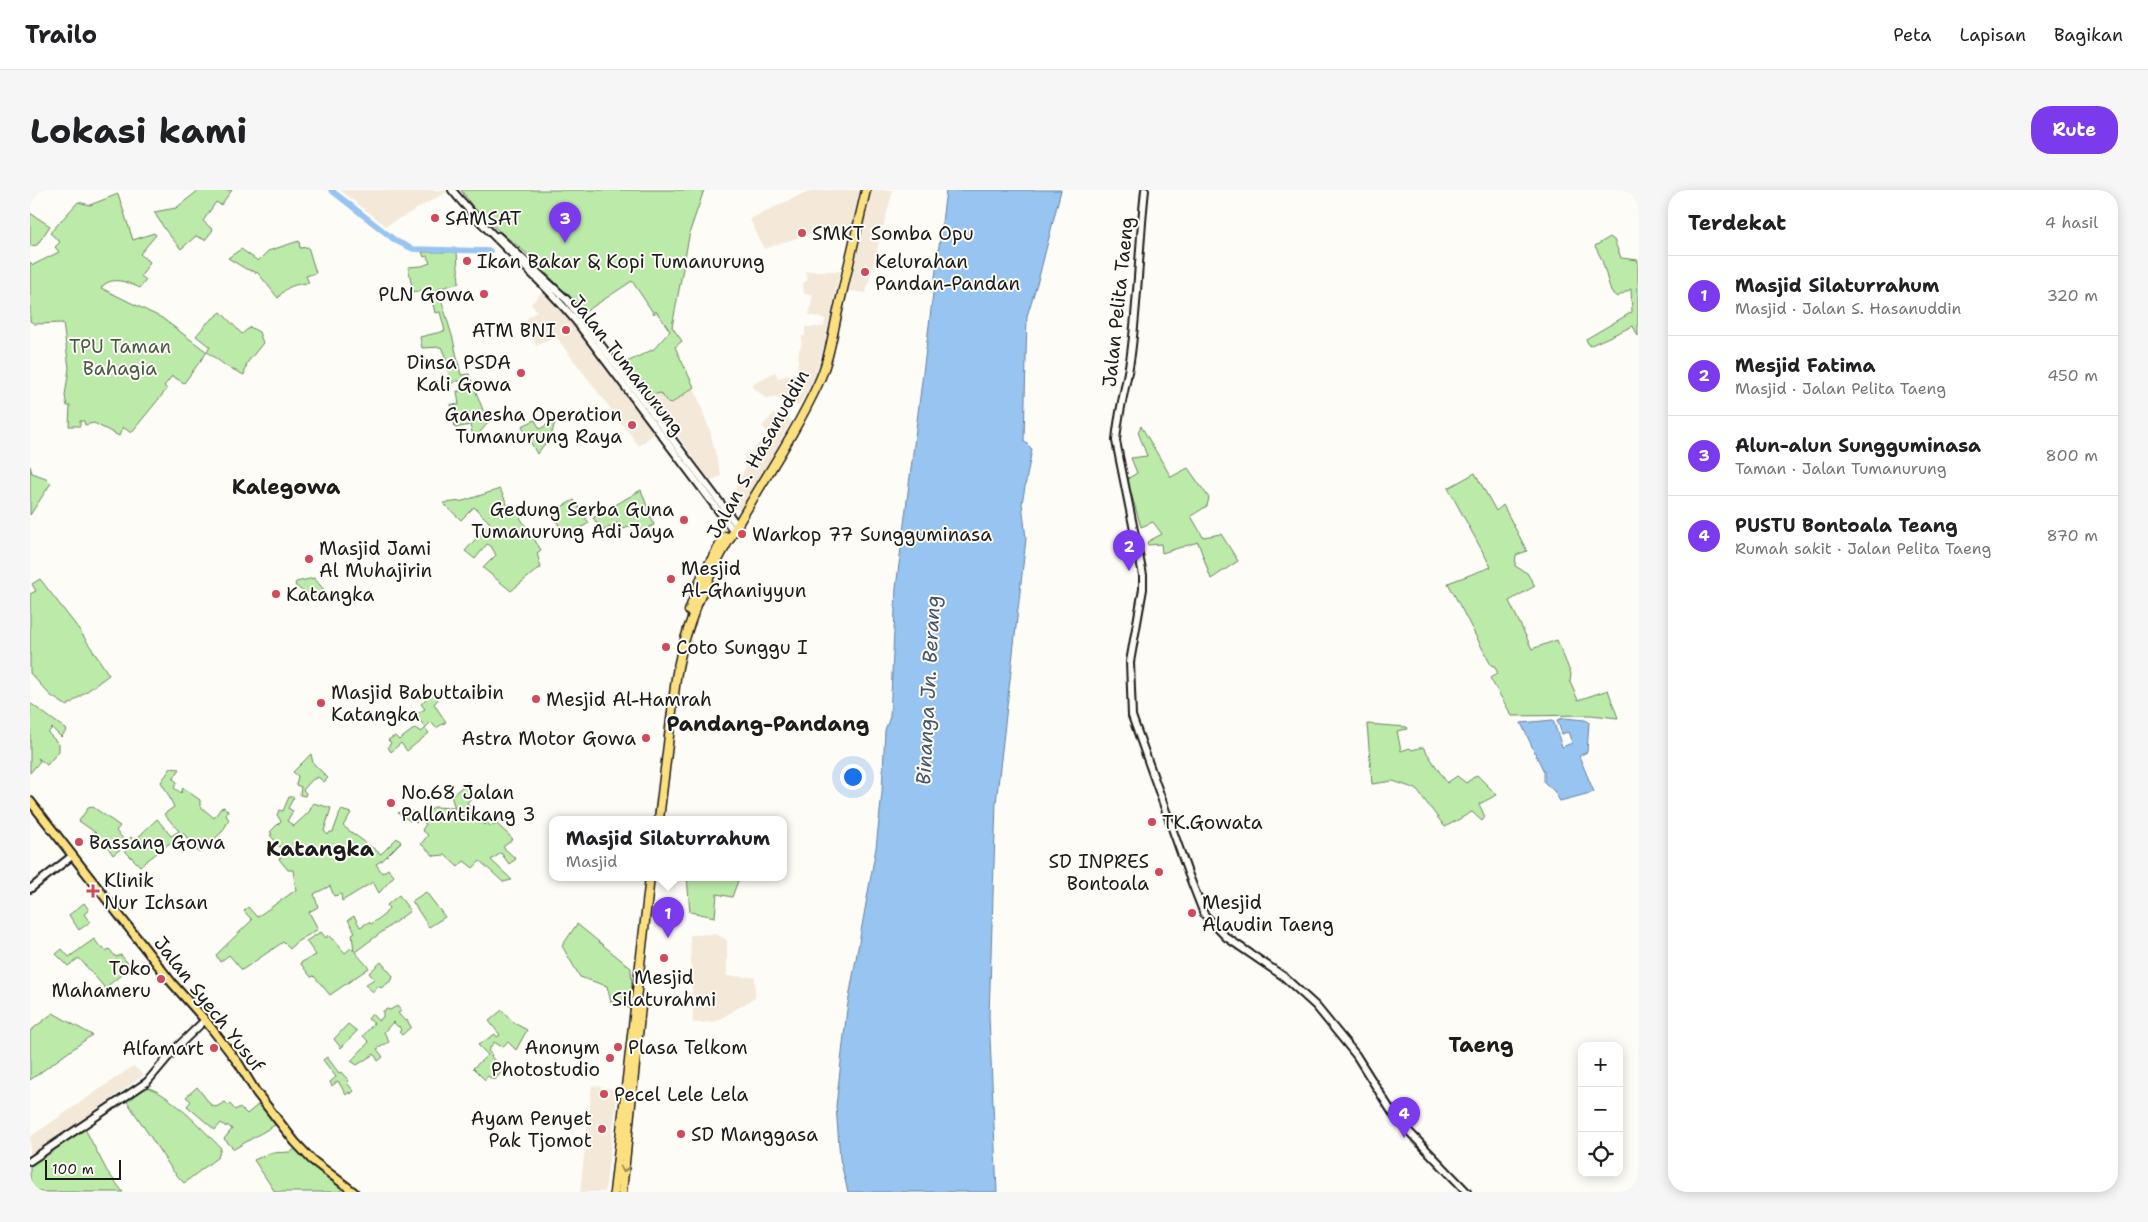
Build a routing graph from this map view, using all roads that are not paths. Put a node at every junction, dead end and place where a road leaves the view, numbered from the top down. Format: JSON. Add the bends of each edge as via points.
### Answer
{"nodes":[{"id":1,"x":452,"y":190,"type":"edge"},
{"id":2,"x":861,"y":190,"type":"edge"},
{"id":3,"x":866,"y":190,"type":"edge"},
{"id":4,"x":1145,"y":190,"type":"edge"},
{"id":5,"x":734,"y":526,"type":"junction"},
{"id":6,"x":30,"y":801,"type":"edge"},
{"id":7,"x":657,"y":816,"type":"edge"},
{"id":8,"x":72,"y":856,"type":"junction"},
{"id":9,"x":650,"y":881,"type":"edge"},
{"id":10,"x":653,"y":881,"type":"edge"},
{"id":11,"x":30,"y":889,"type":"edge"},
{"id":12,"x":649,"y":907,"type":"junction"},
{"id":13,"x":647,"y":931,"type":"junction"},
{"id":14,"x":205,"y":1020,"type":"junction"},
{"id":15,"x":30,"y":1161,"type":"edge"},
{"id":16,"x":354,"y":1192,"type":"edge"},
{"id":17,"x":614,"y":1192,"type":"edge"},
{"id":18,"x":622,"y":1192,"type":"edge"},
{"id":19,"x":1466,"y":1192,"type":"edge"}],
"edges":[{"from":1,"to":5,"type":"street","name":"Jalan Tumanurung","via":[[509,253],[557,298]]},
{"from":2,"to":5,"type":"highway","name":"Jalan S. Hasanuddin","via":[[816,383]]},
{"from":3,"to":5,"type":"highway","name":"Jalan S. Hasanuddin","via":[[826,367],[792,434]]},
{"from":4,"to":19,"type":"street","name":"Jalan Pelita Taeng","via":[[1131,352],[1116,441],[1143,576],[1130,662],[1132,716],[1204,914],[1226,937],[1283,976],[1316,1006],[1356,1055],[1396,1116]]},
{"from":5,"to":7,"type":"highway","name":"Jalan S. Hasanuddin","via":[[707,579],[679,657]]},
{"from":6,"to":8,"type":"main road","name":"Jalan Syech Yusuf"},
{"from":8,"to":11,"type":"street"},
{"from":8,"to":14,"type":"main road","name":"Jalan Syech Yusuf"},
{"from":9,"to":12,"type":"highway"},
{"from":10,"to":12,"type":"highway"},
{"from":12,"to":13,"type":"highway"},
{"from":13,"to":17,"type":"highway"},
{"from":13,"to":18,"type":"highway","one_way":true},
{"from":14,"to":15,"type":"street","via":[[147,1082]]},
{"from":14,"to":16,"type":"main road","name":"Jalan Syech Yusuf","via":[[295,1142],[312,1160]]}]}
